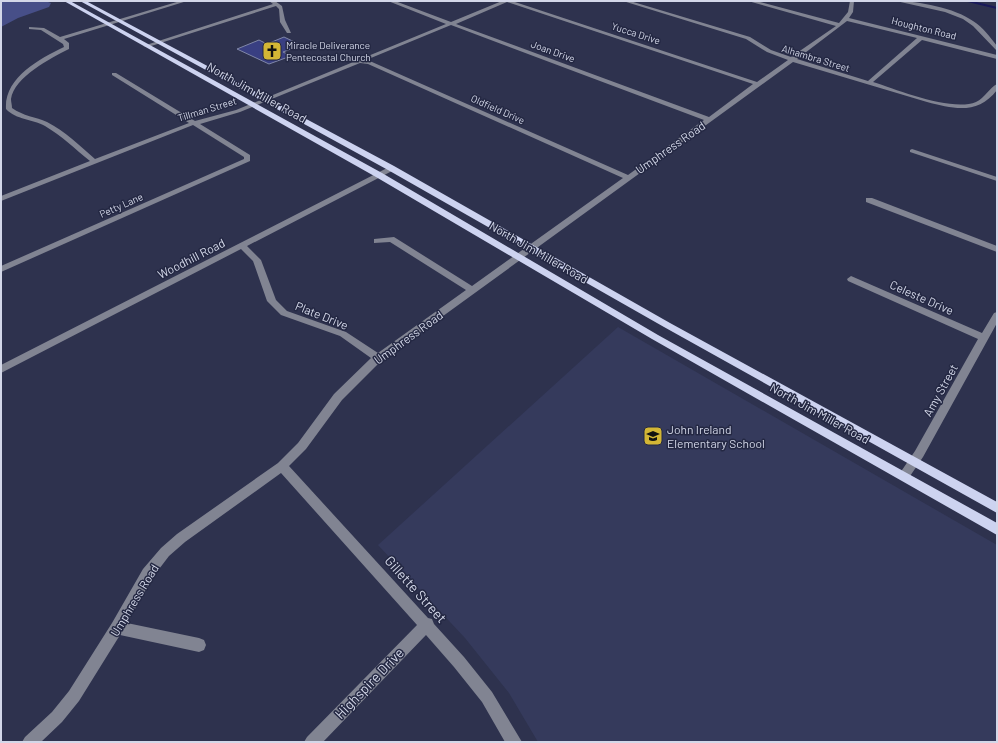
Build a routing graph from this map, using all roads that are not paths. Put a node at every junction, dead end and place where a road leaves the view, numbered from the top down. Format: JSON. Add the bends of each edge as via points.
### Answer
{"nodes":[{"id":1,"x":82,"y":1,"type":"edge"},
{"id":2,"x":185,"y":1,"type":"edge"},
{"id":3,"x":390,"y":1,"type":"edge"},
{"id":4,"x":507,"y":1,"type":"edge"},
{"id":5,"x":625,"y":1,"type":"edge"},
{"id":6,"x":750,"y":1,"type":"edge"},
{"id":7,"x":852,"y":1,"type":"edge"},
{"id":8,"x":898,"y":1,"type":"edge"},
{"id":9,"x":69,"y":2,"type":"edge"},
{"id":10,"x":274,"y":2,"type":"edge"},
{"id":11,"x":846,"y":19,"type":"junction"},
{"id":12,"x":118,"y":21,"type":"junction"},
{"id":13,"x":107,"y":24,"type":"junction"},
{"id":14,"x":451,"y":24,"type":"junction"},
{"id":15,"x":840,"y":25,"type":"junction"},
{"id":16,"x":31,"y":28,"type":"dead end"},
{"id":17,"x":289,"y":32,"type":"dead end"},
{"id":18,"x":922,"y":37,"type":"junction"},
{"id":19,"x":59,"y":39,"type":"junction"},
{"id":20,"x":157,"y":42,"type":"junction"},
{"id":21,"x":146,"y":46,"type":"junction"},
{"id":22,"x":997,"y":49,"type":"edge"},
{"id":23,"x":997,"y":57,"type":"edge"},
{"id":24,"x":792,"y":60,"type":"junction"},
{"id":25,"x":360,"y":61,"type":"junction"},
{"id":26,"x":114,"y":74,"type":"dead end"},
{"id":27,"x":10,"y":79,"type":"dead end"},
{"id":28,"x":869,"y":83,"type":"junction"},
{"id":29,"x":758,"y":84,"type":"junction"},
{"id":30,"x":997,"y":86,"type":"edge"},
{"id":31,"x":4,"y":89,"type":"dead end"},
{"id":32,"x":264,"y":100,"type":"junction"},
{"id":33,"x":252,"y":105,"type":"junction"},
{"id":34,"x":709,"y":119,"type":"junction"},
{"id":35,"x":194,"y":123,"type":"junction"},
{"id":36,"x":912,"y":150,"type":"dead end"},
{"id":37,"x":95,"y":162,"type":"junction"},
{"id":38,"x":391,"y":168,"type":"junction"},
{"id":39,"x":379,"y":175,"type":"junction"},
{"id":40,"x":627,"y":177,"type":"junction"},
{"id":41,"x":997,"y":180,"type":"edge"},
{"id":42,"x":1,"y":199,"type":"edge"},
{"id":43,"x":869,"y":200,"type":"dead end"},
{"id":44,"x":377,"y":241,"type":"dead end"},
{"id":45,"x":242,"y":246,"type":"junction"},
{"id":46,"x":530,"y":248,"type":"junction"},
{"id":47,"x":997,"y":249,"type":"edge"},
{"id":48,"x":519,"y":257,"type":"junction"},
{"id":49,"x":1,"y":269,"type":"edge"},
{"id":50,"x":851,"y":279,"type":"dead end"},
{"id":51,"x":473,"y":290,"type":"junction"},
{"id":52,"x":997,"y":314,"type":"edge"},
{"id":53,"x":667,"y":326,"type":"junction"},
{"id":54,"x":655,"y":337,"type":"junction"},
{"id":55,"x":984,"y":338,"type":"junction"},
{"id":56,"x":378,"y":358,"type":"junction"},
{"id":57,"x":1,"y":368,"type":"edge"},
{"id":58,"x":914,"y":462,"type":"junction"},
{"id":59,"x":282,"y":466,"type":"junction"},
{"id":60,"x":904,"y":476,"type":"junction"},
{"id":61,"x":997,"y":508,"type":"edge"},
{"id":62,"x":997,"y":530,"type":"edge"},
{"id":63,"x":426,"y":624,"type":"junction"},
{"id":64,"x":117,"y":628,"type":"junction"},
{"id":65,"x":199,"y":646,"type":"dead end"},
{"id":66,"x":30,"y":742,"type":"edge"},
{"id":67,"x":312,"y":742,"type":"edge"},
{"id":68,"x":514,"y":742,"type":"edge"}],
"edges":[{"from":1,"to":9,"type":"main road"},
{"from":1,"to":12,"type":"main road","name":"North Jim Miller Road"},
{"from":2,"to":12,"type":"street"},
{"from":3,"to":14,"type":"street","name":"Joan Drive"},
{"from":4,"to":14,"type":"street","name":"Tillman Street"},
{"from":4,"to":29,"type":"street","name":"Yucca Drive"},
{"from":5,"to":24,"type":"street","name":"Alhambra Street","via":[[748,38],[769,51]]},
{"from":6,"to":15,"type":"street"},
{"from":7,"to":11,"type":"street","name":"Umphress Road","via":[[853,8]]},
{"from":8,"to":22,"type":"street","via":[[966,18],[973,22]]},
{"from":9,"to":13,"type":"main road","name":"North Jim Miller Road"},
{"from":10,"to":17,"type":"street","via":[[280,7],[282,20]]},
{"from":10,"to":20,"type":"street"},
{"from":11,"to":15,"type":"street","name":"Umphress Road"},
{"from":11,"to":18,"type":"street","name":"Houghton Road"},
{"from":12,"to":13,"type":"street"},
{"from":12,"to":20,"type":"main road","name":"North Jim Miller Road"},
{"from":13,"to":19,"type":"street"},
{"from":13,"to":21,"type":"main road","name":"North Jim Miller Road"},
{"from":14,"to":25,"type":"street","name":"Tillman Street"},
{"from":14,"to":34,"type":"street","name":"Joan Drive"},
{"from":15,"to":24,"type":"street","name":"Umphress Road"},
{"from":16,"to":19,"type":"street","via":[[42,29]]},
{"from":18,"to":23,"type":"street","name":"Houghton Road"},
{"from":18,"to":28,"type":"street"},
{"from":19,"to":27,"type":"street","via":[[66,43],[67,48],[41,59]]},
{"from":20,"to":21,"type":"street"},
{"from":20,"to":32,"type":"main road","name":"North Jim Miller Road"},
{"from":21,"to":33,"type":"main road","name":"North Jim Miller Road"},
{"from":24,"to":28,"type":"street","name":"Alhambra Street"},
{"from":24,"to":29,"type":"street","name":"Umphress Road"},
{"from":25,"to":32,"type":"street","name":"Tillman Street"},
{"from":25,"to":40,"type":"street","name":"Oldfield Drive","via":[[370,63]]},
{"from":26,"to":35,"type":"street"},
{"from":28,"to":30,"type":"street","name":"Alhambra Street","via":[[929,101],[960,106],[980,103]]},
{"from":29,"to":34,"type":"street","name":"Umphress Road"},
{"from":31,"to":37,"type":"street","via":[[3,99],[8,108],[18,115],[35,119],[53,129]]},
{"from":32,"to":33,"type":"street","name":"Tillman Street"},
{"from":32,"to":38,"type":"main road","name":"North Jim Miller Road"},
{"from":33,"to":35,"type":"street","name":"Tillman Street"},
{"from":33,"to":39,"type":"main road","name":"North Jim Miller Road"},
{"from":34,"to":40,"type":"street","name":"Umphress Road"},
{"from":35,"to":37,"type":"street","name":"Tillman Street"},
{"from":35,"to":49,"type":"street","name":"Petty Lane","via":[[248,156],[248,159]]},
{"from":36,"to":41,"type":"street"},
{"from":37,"to":42,"type":"street","name":"Tillman Street"},
{"from":38,"to":39,"type":"street","name":"Woodhill Road"},
{"from":38,"to":46,"type":"main road","name":"North Jim Miller Road"},
{"from":39,"to":45,"type":"street","name":"Woodhill Road"},
{"from":39,"to":48,"type":"main road","name":"North Jim Miller Road"},
{"from":40,"to":46,"type":"street","name":"Umphress Road"},
{"from":43,"to":47,"type":"street"},
{"from":44,"to":51,"type":"street","via":[[391,239]]},
{"from":45,"to":56,"type":"street","name":"Plate Drive","via":[[258,260],[272,301],[284,313],[343,334]]},
{"from":45,"to":57,"type":"street","name":"Woodhill Road"},
{"from":46,"to":48,"type":"street","name":"Umphress Road"},
{"from":46,"to":53,"type":"main road","name":"North Jim Miller Road"},
{"from":48,"to":51,"type":"street","name":"Umphress Road"},
{"from":48,"to":54,"type":"main road","name":"North Jim Miller Road"},
{"from":50,"to":55,"type":"street","name":"Celeste Drive"},
{"from":51,"to":56,"type":"street","name":"Umphress Road"},
{"from":52,"to":55,"type":"street","name":"Amy Street"},
{"from":53,"to":54,"type":"main road"},
{"from":53,"to":58,"type":"main road","name":"North Jim Miller Road"},
{"from":54,"to":60,"type":"main road","name":"North Jim Miller Road"},
{"from":55,"to":58,"type":"street","name":"Amy Street"},
{"from":56,"to":59,"type":"street","name":"Umphress Road","via":[[338,397],[302,446]]},
{"from":58,"to":60,"type":"street","name":"Amy Street"},
{"from":58,"to":61,"type":"main road","name":"North Jim Miller Road"},
{"from":59,"to":63,"type":"street","name":"Gillette Street"},
{"from":59,"to":64,"type":"street","name":"Umphress Road","via":[[165,552],[148,572]]},
{"from":60,"to":62,"type":"main road","name":"North Jim Miller Road"},
{"from":63,"to":67,"type":"street","name":"Highspire Drive"},
{"from":63,"to":68,"type":"street","name":"Gillette Street","via":[[487,697]]},
{"from":64,"to":65,"type":"street"},
{"from":64,"to":66,"type":"street","name":"Umphress Road","via":[[74,696],[57,717]]}]}
